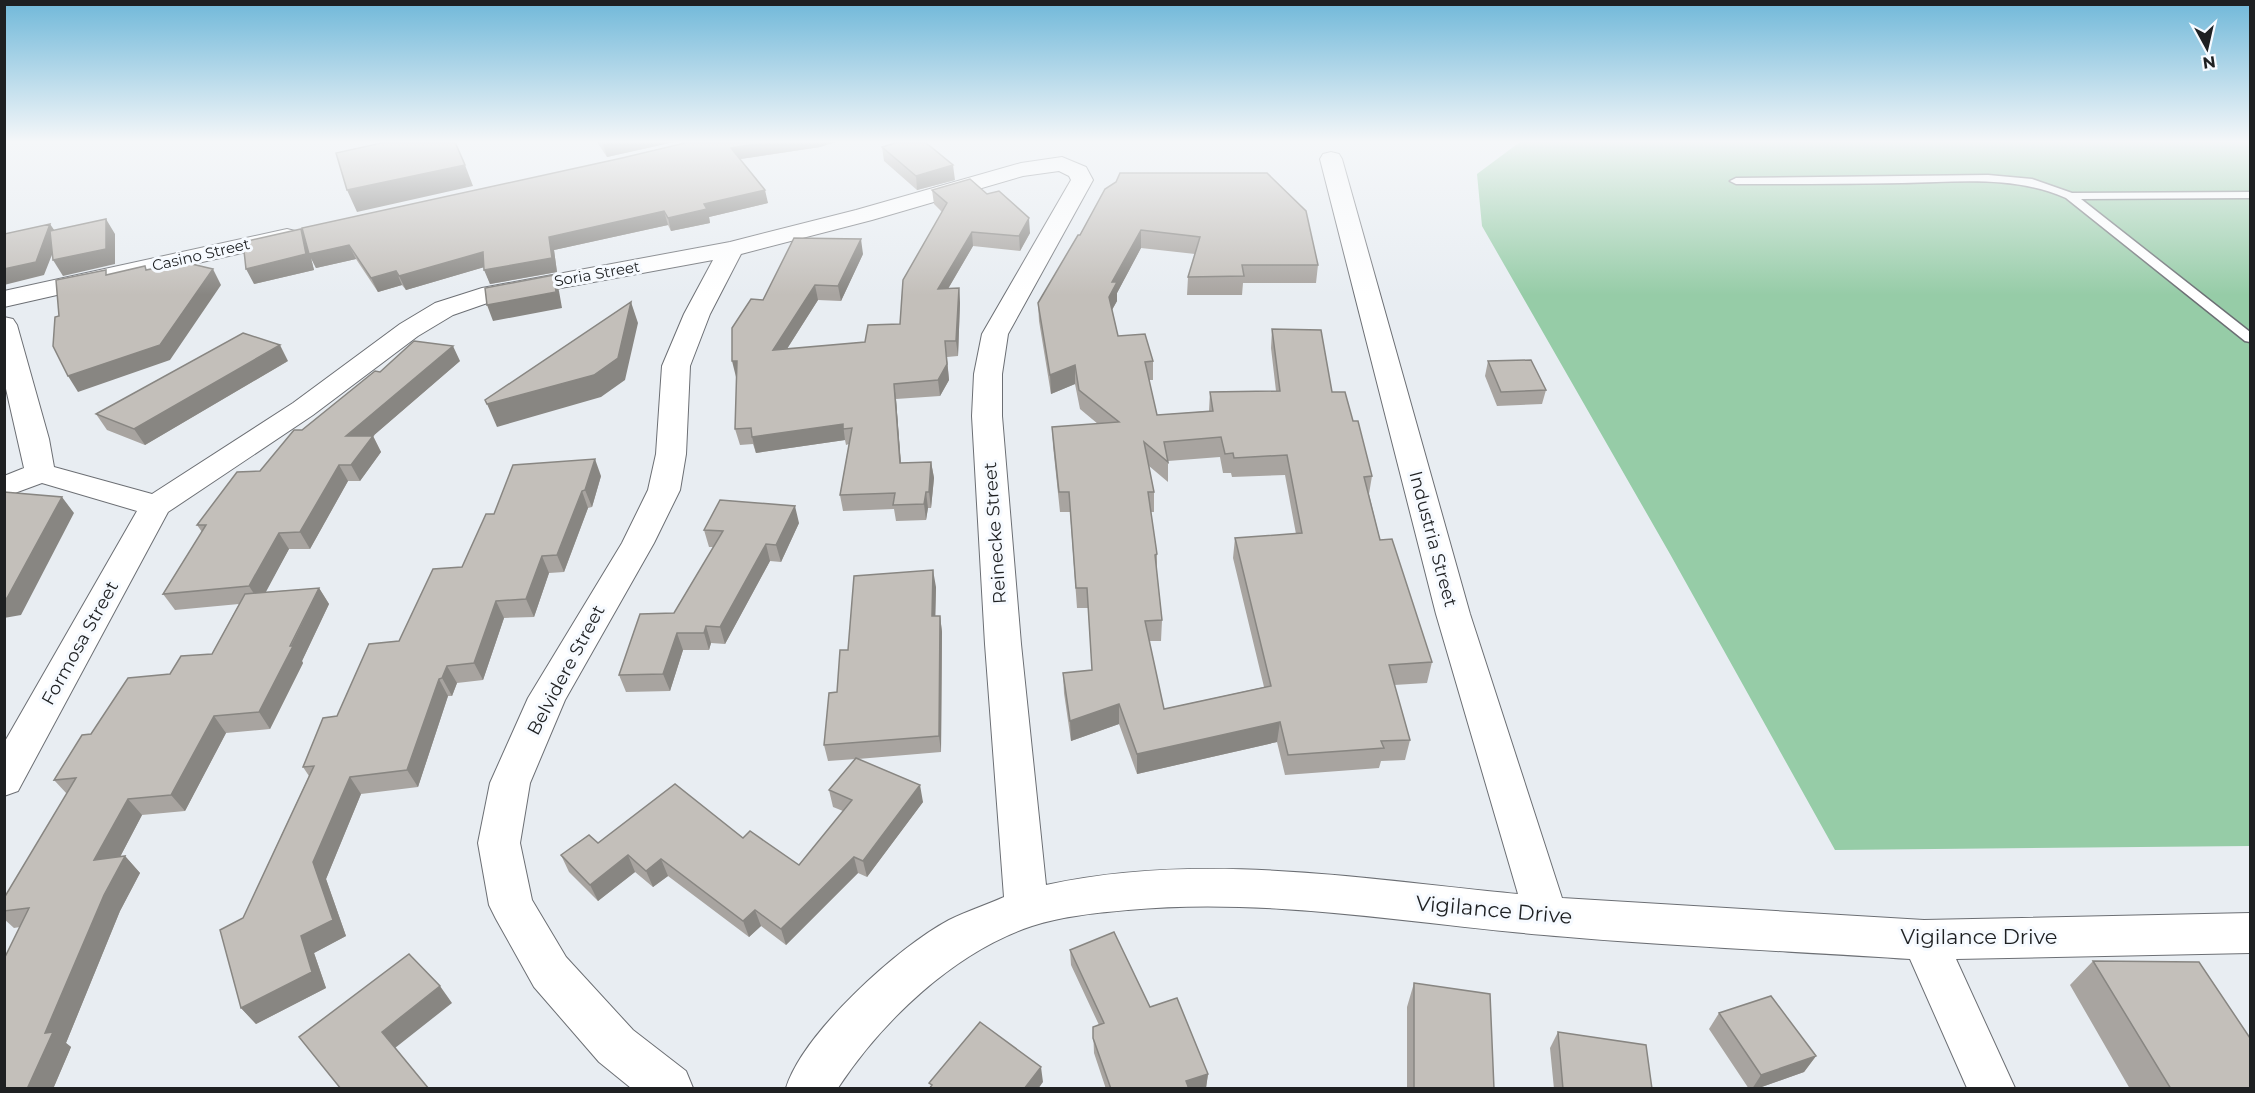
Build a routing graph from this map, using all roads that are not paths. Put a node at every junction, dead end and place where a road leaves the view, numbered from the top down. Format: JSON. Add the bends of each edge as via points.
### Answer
{"nodes":[{"id":1,"x":942,"y":193,"type":"edge"},
{"id":2,"x":1075,"y":193,"type":"edge"},
{"id":3,"x":1340,"y":193,"type":"edge"},
{"id":4,"x":2062,"y":193,"type":"edge"},
{"id":5,"x":2250,"y":195,"type":"edge"},
{"id":6,"x":2070,"y":196,"type":"junction"},
{"id":7,"x":305,"y":232,"type":"edge"},
{"id":8,"x":731,"y":249,"type":"junction"},
{"id":9,"x":4,"y":299,"type":"edge"},
{"id":10,"x":4,"y":325,"type":"edge"},
{"id":11,"x":2250,"y":338,"type":"edge"},
{"id":12,"x":40,"y":473,"type":"junction"},
{"id":13,"x":4,"y":486,"type":"edge"},
{"id":14,"x":156,"y":506,"type":"junction"},
{"id":15,"x":4,"y":780,"type":"edge"},
{"id":16,"x":1027,"y":908,"type":"junction"},
{"id":17,"x":1546,"y":916,"type":"junction"},
{"id":18,"x":2250,"y":933,"type":"edge"},
{"id":19,"x":1924,"y":940,"type":"junction"},
{"id":20,"x":669,"y":1089,"type":"edge"},
{"id":21,"x":810,"y":1089,"type":"edge"},
{"id":22,"x":1991,"y":1089,"type":"edge"}],
"edges":[{"from":1,"to":8,"type":"street","name":"Soria Street"},
{"from":2,"to":16,"type":"street","name":"Reinecke Street","via":[[995,334],[988,374],[987,416],[1003,644]]},
{"from":3,"to":17,"type":"street","name":"Industria Street","via":[[1454,614]]},
{"from":4,"to":6,"type":"lane"},
{"from":5,"to":6,"type":"lane"},
{"from":6,"to":11,"type":"lane"},
{"from":7,"to":9,"type":"street","name":"Casino Street"},
{"from":8,"to":14,"type":"street","name":"Soria Street","via":[[491,293],[444,309]]},
{"from":8,"to":20,"type":"street","name":"Belvidere Street","via":[[697,314],[676,366],[672,454],[664,490],[638,543],[547,698],[510,783],[499,843],[511,905],[550,972],[616,1046]]},
{"from":10,"to":12,"type":"street"},
{"from":12,"to":13,"type":"street"},
{"from":12,"to":14,"type":"street"},
{"from":14,"to":15,"type":"street","name":"Formosa Street"},
{"from":16,"to":17,"type":"street","name":"Vigilance Drive","via":[[1086,896],[1174,887],[1290,891]]},
{"from":16,"to":21,"type":"street","name":"Vigilance Drive","via":[[964,935],[906,976],[839,1045]]},
{"from":17,"to":19,"type":"street","name":"Vigilance Drive"},
{"from":18,"to":19,"type":"street","name":"Vigilance Drive"},
{"from":19,"to":22,"type":"street"}]}
